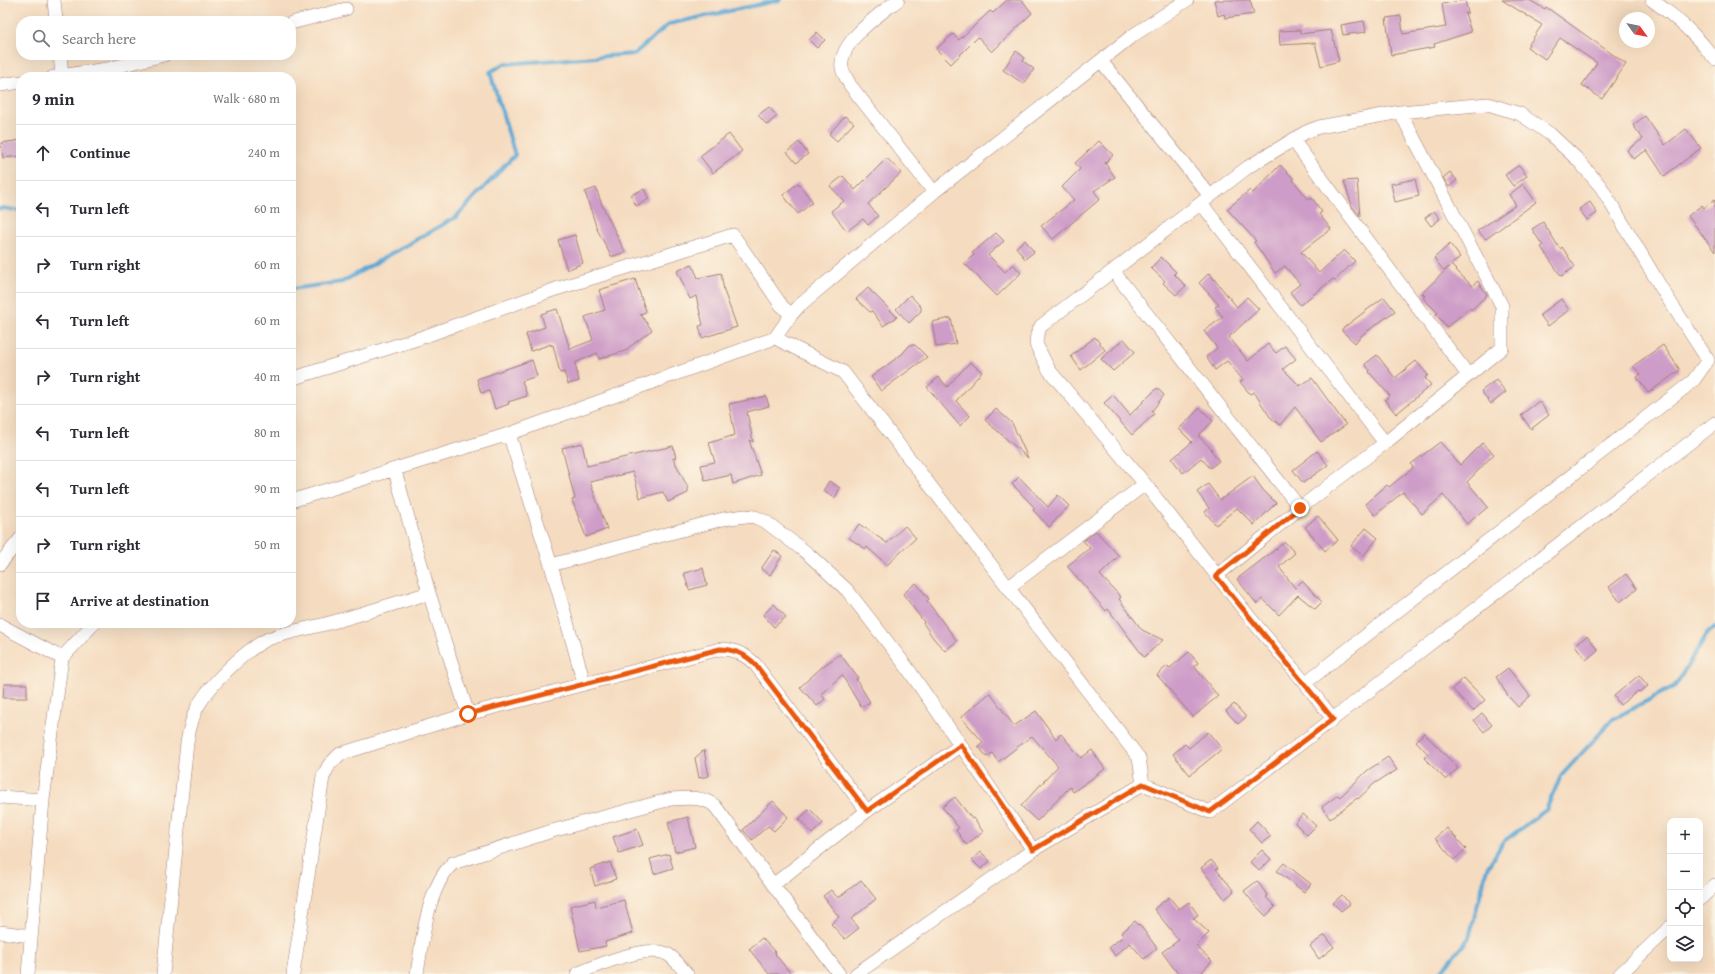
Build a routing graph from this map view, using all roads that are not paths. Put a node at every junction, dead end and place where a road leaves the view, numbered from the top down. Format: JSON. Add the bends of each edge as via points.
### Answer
{"nodes":[{"id":1,"x":54,"y":0,"type":"edge"},
{"id":2,"x":898,"y":0,"type":"edge"},
{"id":3,"x":1187,"y":0,"type":"edge"},
{"id":4,"x":1652,"y":0,"type":"edge"},
{"id":5,"x":346,"y":9,"type":"dead end"},
{"id":6,"x":56,"y":16,"type":"edge"},
{"id":7,"x":296,"y":22,"type":"edge"},
{"id":8,"x":1715,"y":58,"type":"edge"},
{"id":9,"x":59,"y":60,"type":"edge"},
{"id":10,"x":144,"y":60,"type":"edge"},
{"id":11,"x":1101,"y":61,"type":"junction"},
{"id":12,"x":58,"y":72,"type":"edge"},
{"id":13,"x":86,"y":72,"type":"edge"},
{"id":14,"x":16,"y":83,"type":"edge"},
{"id":15,"x":0,"y":85,"type":"edge"},
{"id":16,"x":1400,"y":112,"type":"junction"},
{"id":17,"x":1293,"y":140,"type":"junction"},
{"id":18,"x":934,"y":192,"type":"junction"},
{"id":19,"x":1206,"y":200,"type":"junction"},
{"id":20,"x":1113,"y":271,"type":"junction"},
{"id":21,"x":791,"y":315,"type":"junction"},
{"id":22,"x":775,"y":338,"type":"junction"},
{"id":23,"x":1468,"y":375,"type":"junction"},
{"id":24,"x":296,"y":377,"type":"edge"},
{"id":25,"x":1715,"y":423,"type":"edge"},
{"id":26,"x":509,"y":434,"type":"junction"},
{"id":27,"x":1385,"y":443,"type":"junction"},
{"id":28,"x":395,"y":470,"type":"junction"},
{"id":29,"x":1145,"y":484,"type":"junction"},
{"id":30,"x":296,"y":500,"type":"edge"},
{"id":31,"x":1300,"y":508,"type":"junction"},
{"id":32,"x":16,"y":544,"type":"edge"},
{"id":33,"x":0,"y":564,"type":"edge"},
{"id":34,"x":551,"y":566,"type":"junction"},
{"id":35,"x":1216,"y":576,"type":"junction"},
{"id":36,"x":1009,"y":587,"type":"junction"},
{"id":37,"x":429,"y":593,"type":"junction"},
{"id":38,"x":0,"y":625,"type":"edge"},
{"id":39,"x":89,"y":628,"type":"edge"},
{"id":40,"x":62,"y":658,"type":"junction"},
{"id":41,"x":584,"y":683,"type":"junction"},
{"id":42,"x":1305,"y":683,"type":"junction"},
{"id":43,"x":468,"y":714,"type":"junction"},
{"id":44,"x":1333,"y":719,"type":"junction"},
{"id":45,"x":961,"y":745,"type":"junction"},
{"id":46,"x":1143,"y":784,"type":"junction"},
{"id":47,"x":0,"y":797,"type":"edge"},
{"id":48,"x":43,"y":800,"type":"junction"},
{"id":49,"x":867,"y":811,"type":"junction"},
{"id":50,"x":1033,"y":850,"type":"junction"},
{"id":51,"x":772,"y":885,"type":"junction"},
{"id":52,"x":1715,"y":885,"type":"edge"},
{"id":53,"x":1703,"y":896,"type":"edge"},
{"id":54,"x":1667,"y":930,"type":"edge"},
{"id":55,"x":0,"y":932,"type":"edge"},
{"id":56,"x":31,"y":936,"type":"junction"},
{"id":57,"x":28,"y":974,"type":"edge"},
{"id":58,"x":162,"y":974,"type":"edge"},
{"id":59,"x":293,"y":974,"type":"edge"},
{"id":60,"x":417,"y":974,"type":"edge"},
{"id":61,"x":577,"y":974,"type":"edge"},
{"id":62,"x":687,"y":974,"type":"edge"},
{"id":63,"x":839,"y":974,"type":"edge"},
{"id":64,"x":856,"y":974,"type":"edge"},
{"id":65,"x":1620,"y":974,"type":"edge"}],
"edges":[{"from":1,"to":6,"type":"street"},
{"from":2,"to":18,"type":"street","via":[[848,45],[843,54],[842,67],[850,85]]},
{"from":3,"to":11,"type":"street","via":[[1132,36]]},
{"from":4,"to":8,"type":"street","via":[[1702,42]]},
{"from":5,"to":7,"type":"street"},
{"from":9,"to":12,"type":"street"},
{"from":10,"to":13,"type":"street"},
{"from":11,"to":18,"type":"street"},
{"from":11,"to":19,"type":"street"},
{"from":14,"to":15,"type":"street"},
{"from":16,"to":17,"type":"street","via":[[1319,127]]},
{"from":16,"to":23,"type":"street","via":[[1502,306],[1502,348]]},
{"from":16,"to":42,"type":"street","via":[[1488,104],[1520,114],[1550,134],[1578,160],[1601,187],[1708,360],[1693,381]]},
{"from":17,"to":19,"type":"street","via":[[1248,167]]},
{"from":17,"to":23,"type":"street"},
{"from":18,"to":21,"type":"street","via":[[815,291]]},
{"from":19,"to":20,"type":"street"},
{"from":19,"to":27,"type":"street"},
{"from":20,"to":29,"type":"street","via":[[1041,326],[1036,344],[1049,370]]},
{"from":20,"to":31,"type":"street"},
{"from":21,"to":22,"type":"street"},
{"from":21,"to":24,"type":"street","via":[[781,305],[734,235],[556,289],[420,338]]},
{"from":22,"to":26,"type":"street"},
{"from":22,"to":36,"type":"street","via":[[844,372]]},
{"from":23,"to":27,"type":"street"},
{"from":25,"to":44,"type":"street"},
{"from":26,"to":28,"type":"street"},
{"from":26,"to":34,"type":"street"},
{"from":27,"to":31,"type":"street"},
{"from":28,"to":30,"type":"street"},
{"from":28,"to":37,"type":"street"},
{"from":29,"to":35,"type":"street"},
{"from":29,"to":36,"type":"street"},
{"from":31,"to":35,"type":"street"},
{"from":32,"to":33,"type":"street"},
{"from":34,"to":41,"type":"street"},
{"from":34,"to":45,"type":"street","via":[[723,519],[755,517],[766,522],[808,553],[847,590],[906,666]]},
{"from":35,"to":42,"type":"street"},
{"from":36,"to":46,"type":"street","via":[[1139,758]]},
{"from":37,"to":43,"type":"street"},
{"from":37,"to":58,"type":"street","via":[[268,639],[250,650],[225,673],[197,708],[190,725],[187,743]]},
{"from":38,"to":40,"type":"street"},
{"from":39,"to":40,"type":"street"},
{"from":40,"to":48,"type":"street"},
{"from":41,"to":43,"type":"street"},
{"from":41,"to":49,"type":"street","via":[[720,649],[748,656]]},
{"from":42,"to":44,"type":"street"},
{"from":43,"to":59,"type":"street","via":[[340,754],[329,765],[323,778]]},
{"from":44,"to":46,"type":"street","via":[[1210,812]]},
{"from":45,"to":49,"type":"street"},
{"from":45,"to":50,"type":"street"},
{"from":46,"to":50,"type":"street"},
{"from":47,"to":48,"type":"street"},
{"from":48,"to":56,"type":"street"},
{"from":49,"to":51,"type":"street"},
{"from":50,"to":64,"type":"street"},
{"from":51,"to":60,"type":"street","via":[[715,806],[702,799],[672,798],[552,831],[453,863],[443,874],[433,894]]},
{"from":51,"to":63,"type":"street"},
{"from":52,"to":53,"type":"street"},
{"from":54,"to":65,"type":"street"},
{"from":55,"to":56,"type":"street"},
{"from":56,"to":57,"type":"street"},
{"from":61,"to":62,"type":"street","via":[[652,950],[669,955]]}]}
